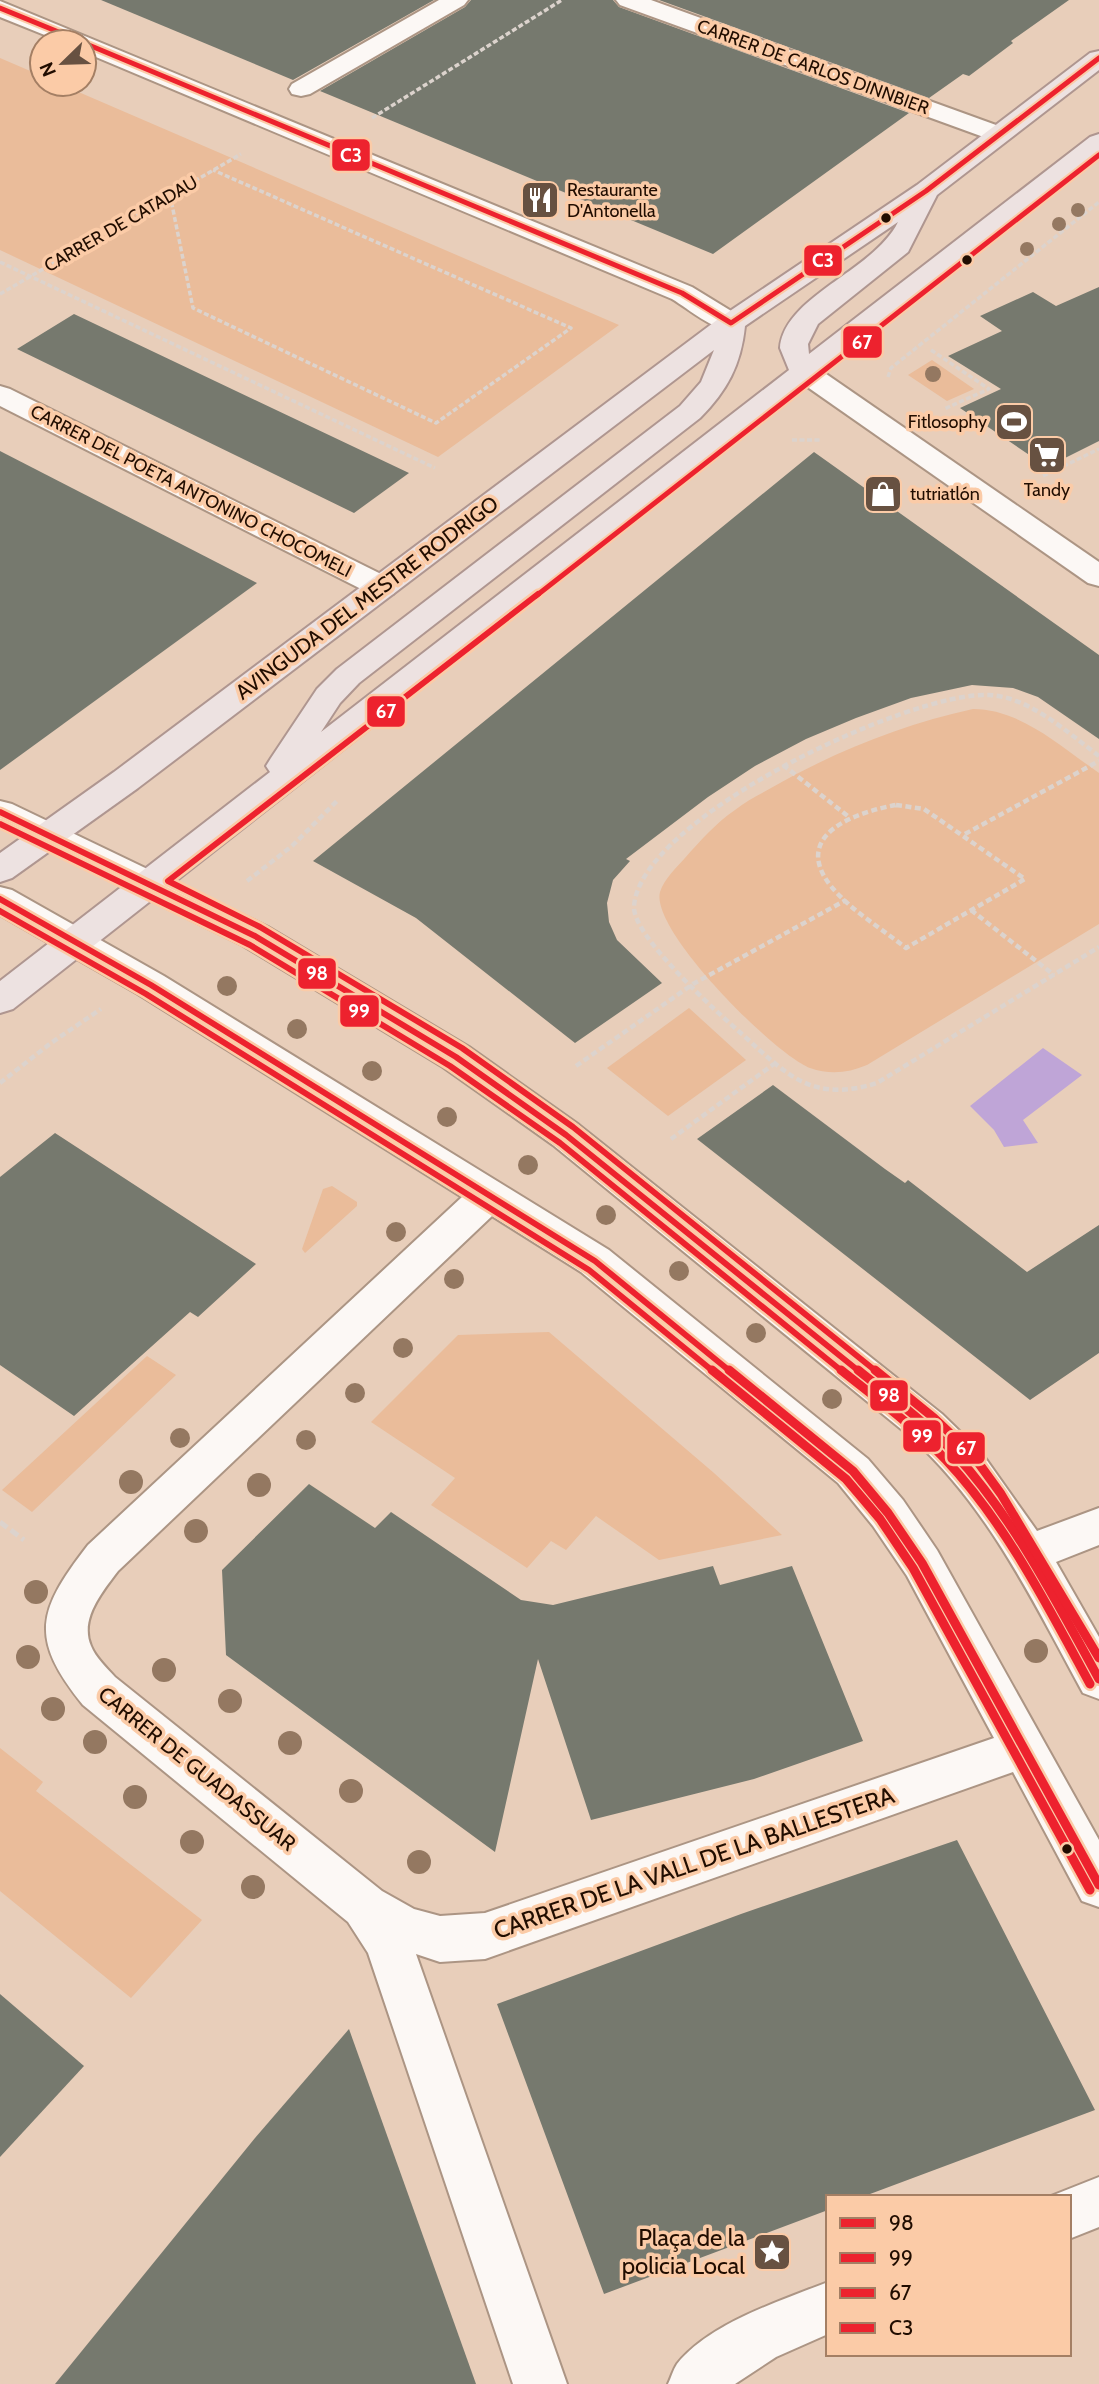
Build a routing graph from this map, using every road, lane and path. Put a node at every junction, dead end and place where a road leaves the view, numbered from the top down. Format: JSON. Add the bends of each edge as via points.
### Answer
{"nodes":[{"id":1,"x":456,"y":0,"type":"edge"},
{"id":2,"x":562,"y":0,"type":"edge"},
{"id":3,"x":628,"y":0,"type":"edge"},
{"id":4,"x":678,"y":0,"type":"edge"},
{"id":5,"x":0,"y":8,"type":"edge"},
{"id":6,"x":49,"y":28,"type":"edge"},
{"id":7,"x":98,"y":48,"type":"edge"},
{"id":8,"x":1099,"y":58,"type":"edge"},
{"id":9,"x":301,"y":89,"type":"dead end"},
{"id":10,"x":371,"y":118,"type":"dead end"},
{"id":11,"x":1007,"y":128,"type":"junction"},
{"id":12,"x":1099,"y":142,"type":"edge"},
{"id":13,"x":241,"y":153,"type":"dead end"},
{"id":14,"x":213,"y":170,"type":"junction"},
{"id":15,"x":926,"y":191,"type":"junction"},
{"id":16,"x":170,"y":195,"type":"junction"},
{"id":17,"x":1099,"y":202,"type":"edge"},
{"id":18,"x":0,"y":262,"type":"edge"},
{"id":19,"x":30,"y":276,"type":"junction"},
{"id":20,"x":0,"y":294,"type":"edge"},
{"id":21,"x":731,"y":323,"type":"junction"},
{"id":22,"x":931,"y":350,"type":"dead end"},
{"id":23,"x":806,"y":373,"type":"junction"},
{"id":24,"x":888,"y":381,"type":"dead end"},
{"id":25,"x":0,"y":395,"type":"edge"},
{"id":26,"x":944,"y":409,"type":"dead end"},
{"id":27,"x":1099,"y":449,"type":"edge"},
{"id":28,"x":435,"y":468,"type":"dead end"},
{"id":29,"x":1044,"y":476,"type":"dead end"},
{"id":30,"x":1099,"y":576,"type":"edge"},
{"id":31,"x":382,"y":587,"type":"junction"},
{"id":32,"x":1099,"y":758,"type":"edge"},
{"id":33,"x":783,"y":765,"type":"junction"},
{"id":34,"x":265,"y":793,"type":"junction"},
{"id":35,"x":0,"y":812,"type":"edge"},
{"id":36,"x":849,"y":817,"type":"junction"},
{"id":37,"x":965,"y":834,"type":"junction"},
{"id":38,"x":49,"y":836,"type":"junction"},
{"id":39,"x":0,"y":870,"type":"edge"},
{"id":40,"x":148,"y":883,"type":"junction"},
{"id":41,"x":0,"y":899,"type":"edge"},
{"id":42,"x":846,"y":900,"type":"junction"},
{"id":43,"x":971,"y":910,"type":"junction"},
{"id":44,"x":74,"y":942,"type":"junction"},
{"id":45,"x":1099,"y":947,"type":"edge"},
{"id":46,"x":1054,"y":975,"type":"junction"},
{"id":47,"x":693,"y":985,"type":"junction"},
{"id":48,"x":0,"y":1000,"type":"edge"},
{"id":49,"x":102,"y":1008,"type":"dead end"},
{"id":50,"x":774,"y":1064,"type":"junction"},
{"id":51,"x":576,"y":1066,"type":"dead end"},
{"id":52,"x":0,"y":1083,"type":"edge"},
{"id":53,"x":671,"y":1139,"type":"dead end"},
{"id":54,"x":491,"y":1194,"type":"junction"},
{"id":55,"x":0,"y":1522,"type":"edge"},
{"id":56,"x":1099,"y":1526,"type":"edge"},
{"id":57,"x":24,"y":1539,"type":"dead end"},
{"id":58,"x":1027,"y":1554,"type":"junction"},
{"id":59,"x":1099,"y":1679,"type":"edge"},
{"id":60,"x":1024,"y":1748,"type":"junction"},
{"id":61,"x":1099,"y":1885,"type":"edge"},
{"id":62,"x":365,"y":1906,"type":"junction"},
{"id":63,"x":1099,"y":2202,"type":"edge"},
{"id":64,"x":1071,"y":2213,"type":"edge"},
{"id":65,"x":826,"y":2309,"type":"edge"},
{"id":66,"x":540,"y":2384,"type":"edge"},
{"id":67,"x":695,"y":2384,"type":"edge"}],
"edges":[{"from":1,"to":9,"type":"street"},
{"from":2,"to":10,"type":"path"},
{"from":3,"to":11,"type":"street","name":"CARRER DE CARLOS DINNBIER"},
{"from":4,"to":11,"type":"street","name":"CARRER DE CARLOS DINNBIER"},
{"from":5,"to":6,"type":"street"},
{"from":7,"to":21,"type":"street","via":[[682,293]]},
{"from":8,"to":11,"type":"main road","name":"AVINGUDA DEL MESTRE RODRIGO"},
{"from":11,"to":15,"type":"main road","name":"AVINGUDA DEL MESTRE RODRIGO"},
{"from":12,"to":23,"type":"main road"},
{"from":13,"to":14,"type":"path","name":"CARRER DE CATADAU"},
{"from":14,"to":16,"type":"path","name":"CARRER DE CATADAU"},
{"from":14,"to":16,"type":"path","via":[[570,328],[436,422],[193,308]]},
{"from":15,"to":21,"type":"main road","name":"AVINGUDA DEL MESTRE RODRIGO"},
{"from":15,"to":23,"type":"main road","name":"AVINGUDA DEL MESTRE RODRIGO","via":[[898,247],[797,331],[795,359]]},
{"from":16,"to":19,"type":"path","name":"CARRER DE CATADAU"},
{"from":17,"to":24,"type":"path","via":[[891,368]]},
{"from":18,"to":19,"type":"path"},
{"from":19,"to":20,"type":"path","name":"CARRER DE CATADAU"},
{"from":19,"to":28,"type":"path"},
{"from":21,"to":31,"type":"main road","name":"AVINGUDA DEL MESTRE RODRIGO"},
{"from":21,"to":34,"type":"main road","via":[[725,365],[706,397],[348,676],[328,696]]},
{"from":22,"to":26,"type":"path","via":[[989,389]]},
{"from":23,"to":30,"type":"street"},
{"from":23,"to":34,"type":"main road"},
{"from":25,"to":31,"type":"street","name":"CARRER DEL POETA ANTONINO CHOCOMELI"},
{"from":27,"to":29,"type":"path"},
{"from":31,"to":38,"type":"main road","name":"AVINGUDA DEL MESTRE RODRIGO"},
{"from":32,"to":33,"type":"path","via":[[1025,706],[987,695],[937,703],[875,723]]},
{"from":32,"to":37,"type":"path"},
{"from":33,"to":36,"type":"path"},
{"from":33,"to":47,"type":"path","via":[[698,821],[660,855],[634,891],[634,910],[643,929]]},
{"from":34,"to":40,"type":"main road"},
{"from":35,"to":38,"type":"street"},
{"from":36,"to":37,"type":"path","via":[[896,805],[923,809]]},
{"from":36,"to":42,"type":"path","via":[[828,831],[820,845],[819,862],[827,882]]},
{"from":37,"to":43,"type":"path","via":[[1025,879]]},
{"from":38,"to":39,"type":"main road","name":"AVINGUDA DEL MESTRE RODRIGO"},
{"from":38,"to":40,"type":"street"},
{"from":40,"to":44,"type":"main road"},
{"from":40,"to":58,"type":"street","via":[[256,936],[364,999],[566,1135],[927,1426],[964,1461]]},
{"from":41,"to":44,"type":"street"},
{"from":42,"to":43,"type":"path","via":[[906,948]]},
{"from":42,"to":47,"type":"path"},
{"from":43,"to":46,"type":"path"},
{"from":44,"to":48,"type":"main road"},
{"from":44,"to":54,"type":"street"},
{"from":45,"to":46,"type":"path"},
{"from":46,"to":50,"type":"path","via":[[877,1083],[857,1090],[834,1093],[811,1088],[790,1079]]},
{"from":47,"to":50,"type":"path"},
{"from":47,"to":51,"type":"path"},
{"from":49,"to":52,"type":"path"},
{"from":50,"to":53,"type":"path"},
{"from":54,"to":60,"type":"street","via":[[595,1261],[853,1471],[922,1563]]},
{"from":54,"to":62,"type":"street","name":"CARRER DE GUADASSUAR","via":[[103,1558],[75,1594],[66,1630],[73,1658],[99,1691]]},
{"from":55,"to":57,"type":"path"},
{"from":56,"to":58,"type":"street"},
{"from":58,"to":59,"type":"street"},
{"from":60,"to":61,"type":"street"},
{"from":60,"to":62,"type":"street","name":"CARRER DE LA VALL DE LA BALLESTERA","via":[[485,1936],[440,1939],[403,1928]]},
{"from":62,"to":66,"type":"street","name":"CARRER DE GUADASSUAR","via":[[388,1943]]},
{"from":63,"to":64,"type":"street"},
{"from":65,"to":67,"type":"street","via":[[760,2334],[720,2360]]}]}
